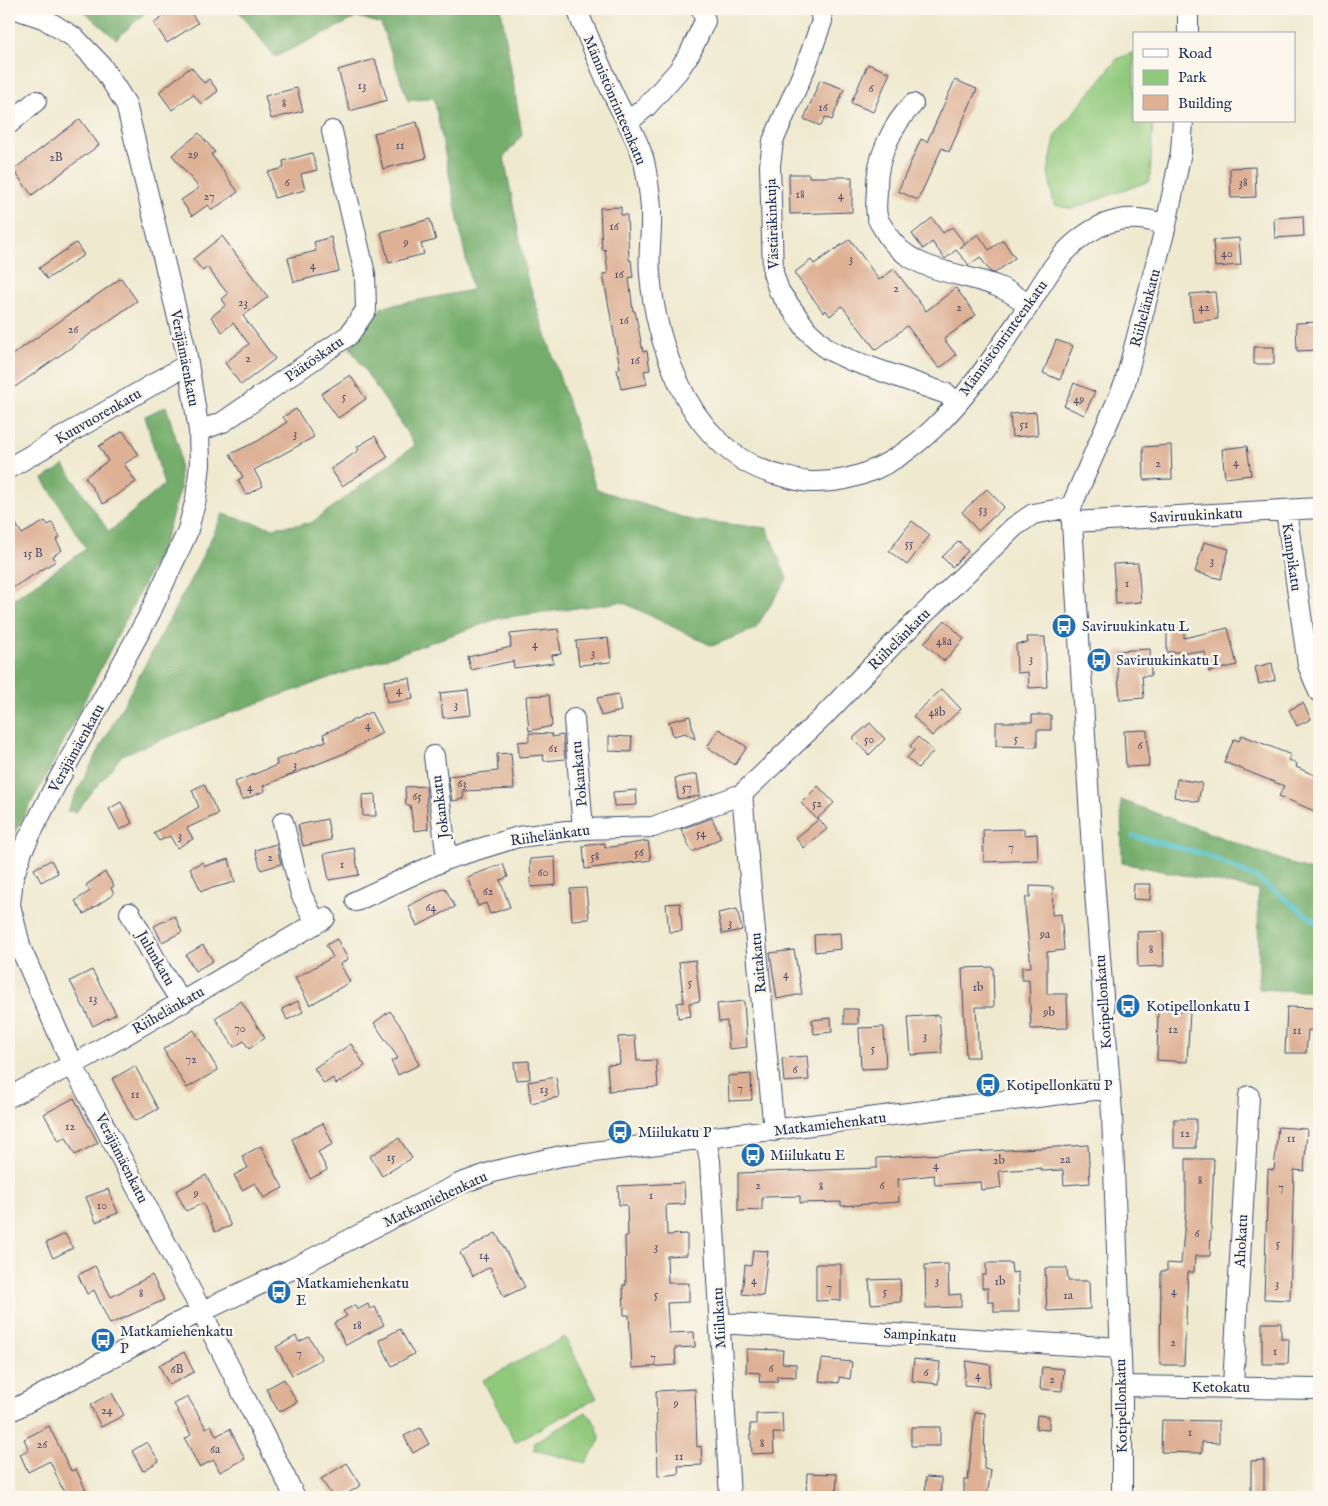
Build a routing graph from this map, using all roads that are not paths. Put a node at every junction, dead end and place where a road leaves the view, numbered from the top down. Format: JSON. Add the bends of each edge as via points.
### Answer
{"nodes":[{"id":1,"x":16,"y":9,"type":"edge"},
{"id":2,"x":578,"y":9,"type":"edge"},
{"id":3,"x":702,"y":9,"type":"edge"},
{"id":4,"x":820,"y":9,"type":"edge"},
{"id":5,"x":1188,"y":9,"type":"edge"},
{"id":6,"x":1188,"y":32,"type":"edge"},
{"id":7,"x":36,"y":101,"type":"dead end"},
{"id":8,"x":913,"y":104,"type":"dead end"},
{"id":9,"x":628,"y":122,"type":"junction"},
{"id":10,"x":1183,"y":122,"type":"edge"},
{"id":11,"x":9,"y":124,"type":"edge"},
{"id":12,"x":332,"y":131,"type":"dead end"},
{"id":13,"x":1166,"y":225,"type":"junction"},
{"id":14,"x":1028,"y":306,"type":"junction"},
{"id":15,"x":188,"y":364,"type":"junction"},
{"id":16,"x":956,"y":403,"type":"junction"},
{"id":17,"x":199,"y":430,"type":"junction"},
{"id":18,"x":9,"y":468,"type":"edge"},
{"id":19,"x":1319,"y":508,"type":"edge"},
{"id":20,"x":1286,"y":510,"type":"junction"},
{"id":21,"x":1072,"y":514,"type":"junction"},
{"id":22,"x":1319,"y":692,"type":"edge"},
{"id":23,"x":574,"y":720,"type":"dead end"},
{"id":24,"x":434,"y":756,"type":"dead end"},
{"id":25,"x":742,"y":794,"type":"junction"},
{"id":26,"x":283,"y":822,"type":"dead end"},
{"id":27,"x":583,"y":830,"type":"junction"},
{"id":28,"x":447,"y":859,"type":"junction"},
{"id":29,"x":356,"y":902,"type":"dead end"},
{"id":30,"x":130,"y":913,"type":"dead end"},
{"id":31,"x":182,"y":1003,"type":"junction"},
{"id":32,"x":72,"y":1064,"type":"junction"},
{"id":33,"x":1110,"y":1088,"type":"junction"},
{"id":34,"x":1249,"y":1096,"type":"dead end"},
{"id":35,"x":9,"y":1097,"type":"edge"},
{"id":36,"x":774,"y":1131,"type":"junction"},
{"id":37,"x":706,"y":1139,"type":"junction"},
{"id":38,"x":201,"y":1312,"type":"junction"},
{"id":39,"x":720,"y":1323,"type":"junction"},
{"id":40,"x":1120,"y":1348,"type":"junction"},
{"id":41,"x":1122,"y":1386,"type":"junction"},
{"id":42,"x":1233,"y":1386,"type":"junction"},
{"id":43,"x":1319,"y":1389,"type":"edge"},
{"id":44,"x":9,"y":1412,"type":"edge"},
{"id":45,"x":296,"y":1497,"type":"edge"},
{"id":46,"x":730,"y":1497,"type":"edge"},
{"id":47,"x":1122,"y":1497,"type":"edge"}],
"edges":[{"from":1,"to":15,"type":"street","name":"Veräjämäenkatu","via":[[43,18],[74,38],[101,64],[126,104]]},
{"from":2,"to":9,"type":"street","name":"Männistönrinteenkatu"},
{"from":3,"to":9,"type":"street","via":[[705,21],[690,53],[647,106]]},
{"from":4,"to":16,"type":"street","name":"Västäräkinkuja","via":[[822,21],[774,141],[770,165],[773,273],[779,291],[806,330],[827,349],[946,394]]},
{"from":5,"to":6,"type":"street"},
{"from":7,"to":11,"type":"street"},
{"from":8,"to":14,"type":"street","via":[[887,142],[876,183],[877,217],[890,239],[908,256],[934,269],[993,283]]},
{"from":9,"to":16,"type":"street","name":"Männistönrinteenkatu","via":[[643,159],[652,210],[650,273],[657,320],[669,360],[687,402],[714,436],[742,461],[769,473],[812,482],[858,477],[893,460],[924,437]]},
{"from":10,"to":13,"type":"street","name":"Riihelänkatu","via":[[1181,152]]},
{"from":12,"to":17,"type":"street","name":"Päätöskatu","via":[[365,274],[366,310],[349,335],[223,422]]},
{"from":13,"to":14,"type":"street","name":"Männistönrinteenkatu","via":[[1147,218],[1126,217],[1094,228],[1074,243]]},
{"from":13,"to":21,"type":"street","name":"Riihelänkatu","via":[[1125,383]]},
{"from":14,"to":16,"type":"street","name":"Männistönrinteenkatu"},
{"from":15,"to":17,"type":"street","name":"Veräjämäenkatu"},
{"from":15,"to":18,"type":"street","name":"Kuuvuorenkatu"},
{"from":17,"to":32,"type":"street","name":"Veräjämäenkatu","via":[[196,500],[187,533],[149,615],[54,786],[22,851],[13,878],[10,905],[21,949]]},
{"from":19,"to":20,"type":"street","name":"Saviruukinkatu"},
{"from":20,"to":21,"type":"street","name":"Saviruukinkatu"},
{"from":20,"to":22,"type":"street","name":"Kampikatu","via":[[1308,665]]},
{"from":21,"to":25,"type":"street","name":"Riihelänkatu","via":[[1033,514],[1014,527]]},
{"from":21,"to":33,"type":"street","name":"Kotipellonkatu"},
{"from":23,"to":27,"type":"street","name":"Pokankatu"},
{"from":24,"to":28,"type":"street","name":"Jokankatu"},
{"from":25,"to":27,"type":"street","name":"Riihelänkatu","via":[[653,827]]},
{"from":25,"to":36,"type":"street","name":"Raitakatu"},
{"from":26,"to":31,"type":"street","name":"Riihelänkatu","via":[[301,894],[320,920]]},
{"from":27,"to":28,"type":"street","name":"Riihelänkatu","via":[[518,837]]},
{"from":28,"to":29,"type":"street","name":"Riihelänkatu"},
{"from":30,"to":31,"type":"street","name":"Julunkatu"},
{"from":31,"to":32,"type":"street","name":"Riihelänkatu"},
{"from":32,"to":35,"type":"street","name":"Riihelänkatu"},
{"from":32,"to":38,"type":"street","name":"Veräjämäenkatu"},
{"from":33,"to":36,"type":"street","name":"Matkamiehenkatu"},
{"from":33,"to":40,"type":"street","name":"Kotipellonkatu"},
{"from":34,"to":42,"type":"street","name":"Ahokatu"},
{"from":36,"to":37,"type":"street","name":"Matkamiehenkatu"},
{"from":37,"to":38,"type":"street","name":"Matkamiehenkatu","via":[[561,1156],[496,1171],[459,1184]]},
{"from":37,"to":39,"type":"street","name":"Miilukatu"},
{"from":38,"to":44,"type":"street","name":"Matkamiehenkatu"},
{"from":38,"to":45,"type":"street","name":"Veräjämäenkatu"},
{"from":39,"to":40,"type":"street","name":"Sampinkatu"},
{"from":39,"to":46,"type":"street","name":"Miilukatu"},
{"from":40,"to":41,"type":"street","name":"Kotipellonkatu"},
{"from":41,"to":42,"type":"street","name":"Ketokatu"},
{"from":41,"to":47,"type":"street","name":"Kotipellonkatu"},
{"from":42,"to":43,"type":"street","name":"Ketokatu"}]}
